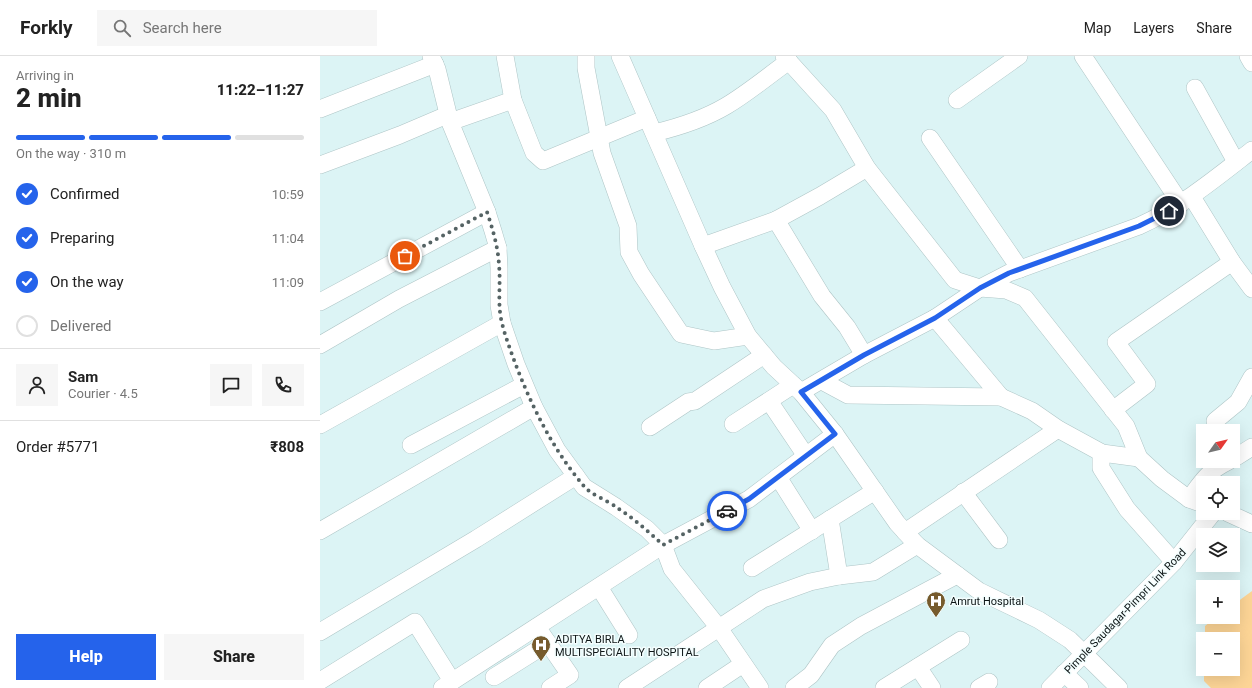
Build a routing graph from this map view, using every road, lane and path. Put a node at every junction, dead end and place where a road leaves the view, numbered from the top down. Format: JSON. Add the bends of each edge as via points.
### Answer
{"nodes":[{"id":1,"x":505,"y":56,"type":"edge"},
{"id":2,"x":586,"y":56,"type":"edge"},
{"id":3,"x":620,"y":56,"type":"edge"},
{"id":4,"x":1019,"y":56,"type":"edge"},
{"id":5,"x":1083,"y":56,"type":"edge"},
{"id":6,"x":1248,"y":56,"type":"edge"},
{"id":7,"x":787,"y":59,"type":"edge"},
{"id":8,"x":433,"y":60,"type":"edge"},
{"id":9,"x":1252,"y":63,"type":"edge"},
{"id":10,"x":1195,"y":88,"type":"dead end"},
{"id":11,"x":514,"y":100,"type":"junction"},
{"id":12,"x":957,"y":100,"type":"dead end"},
{"id":13,"x":320,"y":109,"type":"edge"},
{"id":14,"x":449,"y":118,"type":"junction"},
{"id":15,"x":651,"y":126,"type":"junction"},
{"id":16,"x":598,"y":138,"type":"junction"},
{"id":17,"x":930,"y":138,"type":"dead end"},
{"id":18,"x":1252,"y":150,"type":"edge"},
{"id":19,"x":1236,"y":162,"type":"junction"},
{"id":20,"x":320,"y":165,"type":"edge"},
{"id":21,"x":867,"y":168,"type":"junction"},
{"id":22,"x":1186,"y":200,"type":"junction"},
{"id":23,"x":487,"y":212,"type":"junction"},
{"id":24,"x":776,"y":220,"type":"junction"},
{"id":25,"x":703,"y":246,"type":"junction"},
{"id":26,"x":498,"y":248,"type":"junction"},
{"id":27,"x":1232,"y":262,"type":"junction"},
{"id":28,"x":1020,"y":269,"type":"junction"},
{"id":29,"x":980,"y":288,"type":"junction"},
{"id":30,"x":1252,"y":289,"type":"edge"},
{"id":31,"x":320,"y":302,"type":"edge"},
{"id":32,"x":935,"y":318,"type":"junction"},
{"id":33,"x":502,"y":323,"type":"junction"},
{"id":34,"x":748,"y":336,"type":"junction"},
{"id":35,"x":320,"y":345,"type":"edge"},
{"id":36,"x":764,"y":355,"type":"junction"},
{"id":37,"x":864,"y":355,"type":"junction"},
{"id":38,"x":1252,"y":377,"type":"edge"},
{"id":39,"x":822,"y":381,"type":"junction"},
{"id":40,"x":524,"y":385,"type":"junction"},
{"id":41,"x":797,"y":388,"type":"junction"},
{"id":42,"x":1001,"y":397,"type":"junction"},
{"id":43,"x":769,"y":401,"type":"junction"},
{"id":44,"x":534,"y":407,"type":"junction"},
{"id":45,"x":1113,"y":410,"type":"junction"},
{"id":46,"x":1215,"y":421,"type":"dead end"},
{"id":47,"x":734,"y":424,"type":"dead end"},
{"id":48,"x":320,"y":425,"type":"edge"},
{"id":49,"x":650,"y":427,"type":"dead end"},
{"id":50,"x":1058,"y":429,"type":"junction"},
{"id":51,"x":835,"y":434,"type":"junction"},
{"id":52,"x":411,"y":445,"type":"dead end"},
{"id":53,"x":1252,"y":447,"type":"edge"},
{"id":54,"x":1102,"y":453,"type":"junction"},
{"id":55,"x":1240,"y":455,"type":"edge"},
{"id":56,"x":806,"y":456,"type":"junction"},
{"id":57,"x":1139,"y":458,"type":"junction"},
{"id":58,"x":1216,"y":468,"type":"edge"},
{"id":59,"x":576,"y":476,"type":"junction"},
{"id":60,"x":1207,"y":476,"type":"edge"},
{"id":61,"x":778,"y":477,"type":"junction"},
{"id":62,"x":875,"y":491,"type":"junction"},
{"id":63,"x":963,"y":492,"type":"junction"},
{"id":64,"x":1196,"y":501,"type":"edge"},
{"id":65,"x":1240,"y":518,"type":"edge"},
{"id":66,"x":830,"y":520,"type":"junction"},
{"id":67,"x":1207,"y":520,"type":"edge"},
{"id":68,"x":1252,"y":524,"type":"edge"},
{"id":69,"x":812,"y":530,"type":"junction"},
{"id":70,"x":320,"y":531,"type":"edge"},
{"id":71,"x":905,"y":532,"type":"junction"},
{"id":72,"x":999,"y":540,"type":"dead end"},
{"id":73,"x":663,"y":545,"type":"junction"},
{"id":74,"x":917,"y":546,"type":"junction"},
{"id":75,"x":1174,"y":562,"type":"junction"},
{"id":76,"x":752,"y":568,"type":"dead end"},
{"id":77,"x":957,"y":575,"type":"junction"},
{"id":78,"x":839,"y":576,"type":"junction"},
{"id":79,"x":599,"y":587,"type":"junction"},
{"id":80,"x":537,"y":626,"type":"junction"},
{"id":81,"x":719,"y":628,"type":"junction"},
{"id":82,"x":320,"y":632,"type":"edge"},
{"id":83,"x":629,"y":635,"type":"dead end"},
{"id":84,"x":961,"y":640,"type":"dead end"},
{"id":85,"x":548,"y":643,"type":"junction"},
{"id":86,"x":1084,"y":653,"type":"junction"},
{"id":87,"x":484,"y":661,"type":"junction"},
{"id":88,"x":743,"y":664,"type":"junction"},
{"id":89,"x":918,"y":666,"type":"junction"},
{"id":90,"x":1064,"y":673,"type":"junction"},
{"id":91,"x":320,"y":681,"type":"edge"},
{"id":92,"x":498,"y":683,"type":"edge"},
{"id":93,"x":447,"y":686,"type":"edge"},
{"id":94,"x":324,"y":688,"type":"edge"},
{"id":95,"x":550,"y":688,"type":"edge"},
{"id":96,"x":627,"y":688,"type":"edge"},
{"id":97,"x":707,"y":688,"type":"edge"},
{"id":98,"x":760,"y":688,"type":"edge"},
{"id":99,"x":794,"y":688,"type":"edge"},
{"id":100,"x":884,"y":688,"type":"edge"},
{"id":101,"x":932,"y":688,"type":"edge"},
{"id":102,"x":1050,"y":688,"type":"edge"},
{"id":103,"x":1080,"y":688,"type":"edge"},
{"id":104,"x":1119,"y":688,"type":"edge"}],
"edges":[{"from":1,"to":11,"type":"street"},
{"from":2,"to":16,"type":"street"},
{"from":3,"to":15,"type":"street"},
{"from":4,"to":12,"type":"street"},
{"from":5,"to":22,"type":"street"},
{"from":6,"to":9,"type":"street"},
{"from":7,"to":15,"type":"street","via":[[726,106],[700,119],[676,128]]},
{"from":7,"to":21,"type":"street","via":[[833,110]]},
{"from":8,"to":13,"type":"street"},
{"from":8,"to":14,"type":"street"},
{"from":10,"to":19,"type":"street"},
{"from":11,"to":14,"type":"street"},
{"from":11,"to":16,"type":"street","via":[[534,153],[543,161]]},
{"from":14,"to":20,"type":"street"},
{"from":14,"to":23,"type":"street"},
{"from":15,"to":16,"type":"street"},
{"from":15,"to":25,"type":"street"},
{"from":16,"to":34,"type":"street","via":[[628,226],[629,252],[681,334],[714,341]]},
{"from":17,"to":28,"type":"street"},
{"from":18,"to":19,"type":"street"},
{"from":19,"to":22,"type":"street"},
{"from":21,"to":24,"type":"street"},
{"from":21,"to":29,"type":"street","via":[[955,280]]},
{"from":22,"to":27,"type":"street"},
{"from":22,"to":28,"type":"street","via":[[1139,226]]},
{"from":23,"to":26,"type":"street"},
{"from":23,"to":31,"type":"street"},
{"from":24,"to":25,"type":"street"},
{"from":24,"to":37,"type":"street","via":[[822,296]]},
{"from":25,"to":34,"type":"street"},
{"from":26,"to":33,"type":"street","via":[[499,305]]},
{"from":26,"to":35,"type":"street","via":[[399,299]]},
{"from":27,"to":30,"type":"street"},
{"from":27,"to":45,"type":"street","via":[[1116,342],[1147,384]]},
{"from":28,"to":29,"type":"street"},
{"from":29,"to":32,"type":"street"},
{"from":29,"to":45,"type":"street","via":[[1006,290],[1025,298]]},
{"from":32,"to":37,"type":"street"},
{"from":32,"to":42,"type":"street"},
{"from":33,"to":40,"type":"street"},
{"from":33,"to":48,"type":"street"},
{"from":34,"to":36,"type":"street"},
{"from":36,"to":41,"type":"street"},
{"from":36,"to":49,"type":"street","via":[[695,401],[688,402]]},
{"from":37,"to":39,"type":"street"},
{"from":38,"to":46,"type":"street","via":[[1238,402]]},
{"from":39,"to":41,"type":"street"},
{"from":39,"to":42,"type":"street","via":[[848,395]]},
{"from":40,"to":44,"type":"street"},
{"from":40,"to":52,"type":"street"},
{"from":41,"to":43,"type":"street"},
{"from":41,"to":51,"type":"street"},
{"from":42,"to":50,"type":"street","via":[[1032,411]]},
{"from":43,"to":47,"type":"street"},
{"from":43,"to":56,"type":"street"},
{"from":44,"to":59,"type":"street","via":[[557,450]]},
{"from":44,"to":70,"type":"street"},
{"from":45,"to":57,"type":"street","via":[[1126,426]]},
{"from":50,"to":54,"type":"street"},
{"from":50,"to":63,"type":"street"},
{"from":51,"to":56,"type":"street"},
{"from":51,"to":62,"type":"street"},
{"from":53,"to":55,"type":"street"},
{"from":54,"to":57,"type":"street"},
{"from":54,"to":75,"type":"street","via":[[1101,468],[1126,509]]},
{"from":56,"to":61,"type":"street"},
{"from":57,"to":64,"type":"street","via":[[1162,479]]},
{"from":58,"to":60,"type":"street"},
{"from":59,"to":73,"type":"street","via":[[584,487],[647,529]]},
{"from":59,"to":82,"type":"street"},
{"from":61,"to":69,"type":"street"},
{"from":61,"to":73,"type":"street","via":[[749,499]]},
{"from":62,"to":66,"type":"street"},
{"from":62,"to":71,"type":"street"},
{"from":63,"to":71,"type":"street"},
{"from":63,"to":72,"type":"street"},
{"from":65,"to":68,"type":"street"},
{"from":66,"to":69,"type":"street"},
{"from":66,"to":78,"type":"street"},
{"from":67,"to":75,"type":"street","name":"Pimple Saudagar-Pimpri Link Road"},
{"from":69,"to":76,"type":"street"},
{"from":71,"to":74,"type":"street"},
{"from":73,"to":79,"type":"street"},
{"from":73,"to":81,"type":"street","via":[[672,569]]},
{"from":74,"to":77,"type":"street"},
{"from":74,"to":78,"type":"street","via":[[873,572]]},
{"from":75,"to":86,"type":"street","name":"Pimple Saudagar-Pimpri Link Road"},
{"from":77,"to":86,"type":"street","via":[[979,590],[1039,620],[1070,640]]},
{"from":77,"to":99,"type":"street","via":[[861,626],[832,645],[811,675]]},
{"from":78,"to":81,"type":"street","via":[[810,582],[763,599]]},
{"from":79,"to":80,"type":"street"},
{"from":79,"to":83,"type":"street"},
{"from":80,"to":85,"type":"street"},
{"from":80,"to":87,"type":"street"},
{"from":81,"to":88,"type":"street"},
{"from":81,"to":96,"type":"street"},
{"from":84,"to":89,"type":"street"},
{"from":85,"to":92,"type":"street"},
{"from":85,"to":95,"type":"street","via":[[570,675]]},
{"from":86,"to":90,"type":"street","name":"Pimple Saudagar-Pimpri Link Road"},
{"from":86,"to":104,"type":"street"},
{"from":87,"to":92,"type":"street"},
{"from":87,"to":93,"type":"street"},
{"from":88,"to":97,"type":"street"},
{"from":88,"to":98,"type":"street"},
{"from":89,"to":100,"type":"street"},
{"from":89,"to":101,"type":"street"},
{"from":90,"to":102,"type":"street","name":"Pimple Saudagar-Pimpri Link Road"},
{"from":90,"to":103,"type":"street"},
{"from":91,"to":93,"type":"street","via":[[415,622]]},
{"from":91,"to":94,"type":"street"}]}
